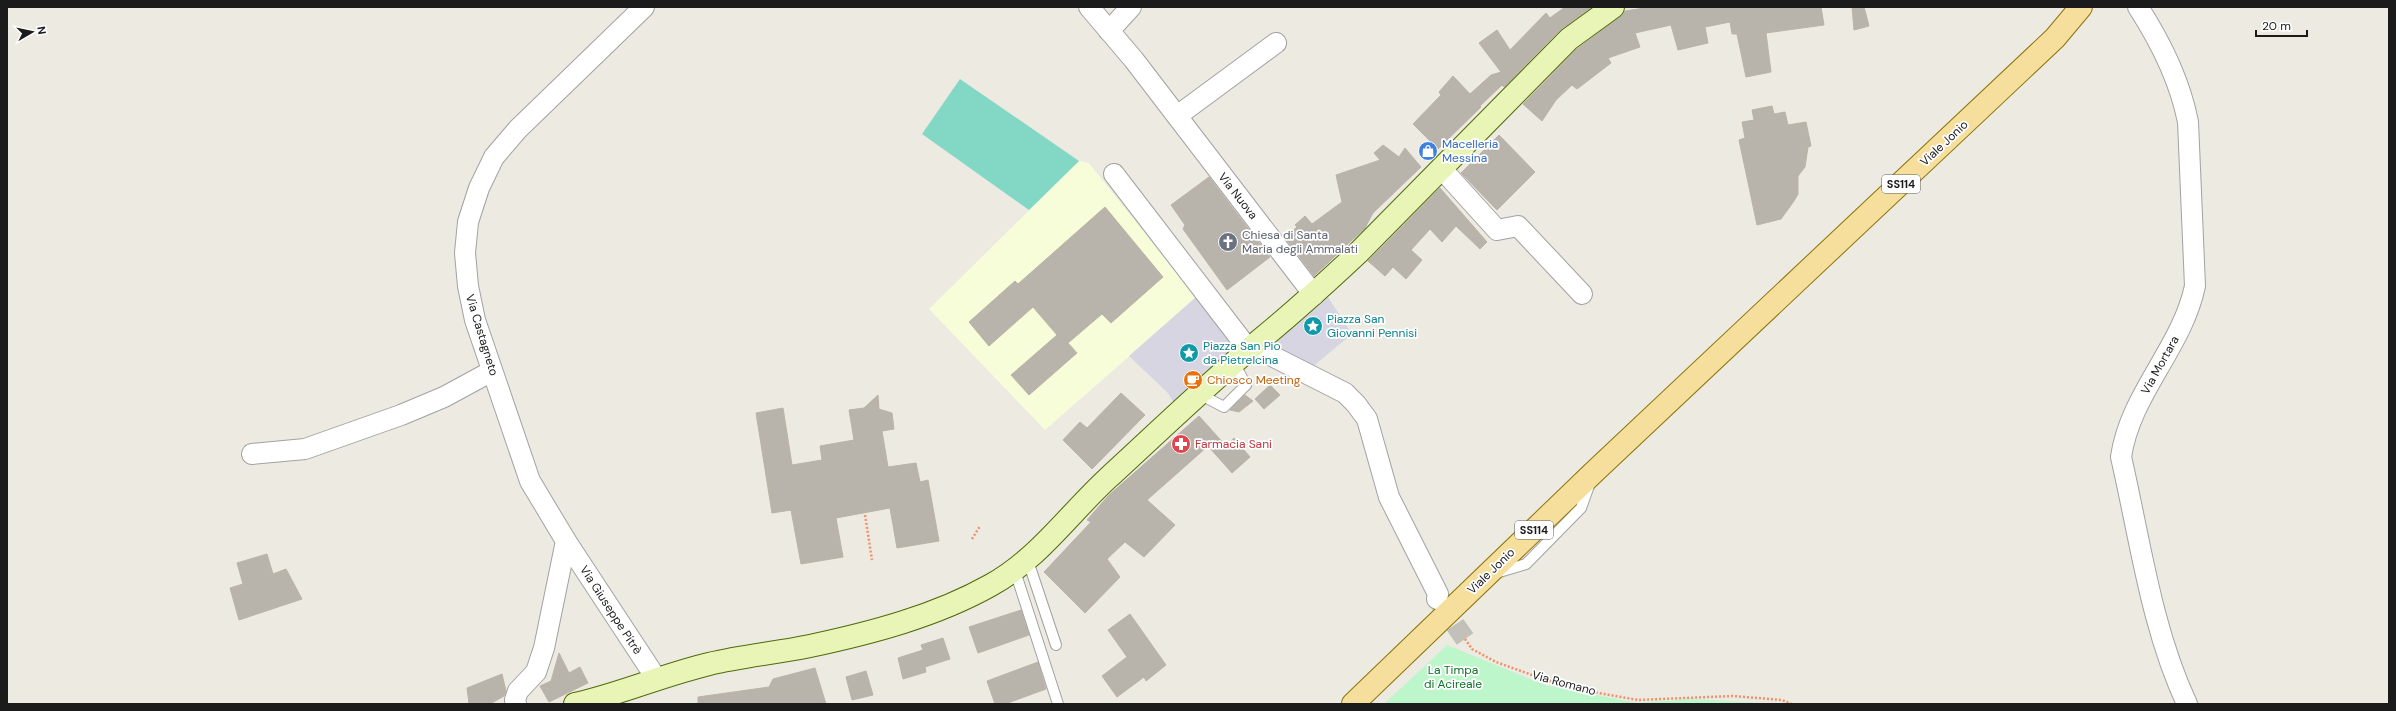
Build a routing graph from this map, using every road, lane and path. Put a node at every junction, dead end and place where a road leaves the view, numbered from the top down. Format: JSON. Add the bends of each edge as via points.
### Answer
{"nodes":[{"id":1,"x":644,"y":7,"type":"edge"},
{"id":2,"x":1089,"y":7,"type":"edge"},
{"id":3,"x":1131,"y":7,"type":"edge"},
{"id":4,"x":1613,"y":7,"type":"edge"},
{"id":5,"x":2065,"y":7,"type":"edge"},
{"id":6,"x":2081,"y":7,"type":"edge"},
{"id":7,"x":2138,"y":7,"type":"edge"},
{"id":8,"x":2148,"y":16,"type":"edge"},
{"id":9,"x":1109,"y":31,"type":"junction"},
{"id":10,"x":1276,"y":43,"type":"dead end"},
{"id":11,"x":1176,"y":116,"type":"junction"},
{"id":12,"x":1441,"y":168,"type":"junction"},
{"id":13,"x":1114,"y":174,"type":"dead end"},
{"id":14,"x":1582,"y":294,"type":"dead end"},
{"id":15,"x":1314,"y":295,"type":"junction"},
{"id":16,"x":1246,"y":353,"type":"junction"},
{"id":17,"x":1717,"y":357,"type":"junction"},
{"id":18,"x":492,"y":371,"type":"junction"},
{"id":19,"x":252,"y":454,"type":"dead end"},
{"id":20,"x":865,"y":515,"type":"dead end"},
{"id":21,"x":980,"y":526,"type":"dead end"},
{"id":22,"x":972,"y":538,"type":"dead end"},
{"id":23,"x":566,"y":541,"type":"junction"},
{"id":24,"x":872,"y":560,"type":"dead end"},
{"id":25,"x":1020,"y":563,"type":"junction"},
{"id":26,"x":1437,"y":599,"type":"tunnel mouth"},
{"id":27,"x":1465,"y":639,"type":"tunnel mouth"},
{"id":28,"x":1056,"y":645,"type":"dead end"},
{"id":29,"x":656,"y":678,"type":"junction"},
{"id":30,"x":616,"y":700,"type":"edge"},
{"id":31,"x":516,"y":704,"type":"edge"},
{"id":32,"x":575,"y":704,"type":"edge"},
{"id":33,"x":1058,"y":704,"type":"edge"},
{"id":34,"x":1353,"y":704,"type":"edge"},
{"id":35,"x":1792,"y":704,"type":"edge"},
{"id":36,"x":2187,"y":704,"type":"edge"}],
"edges":[{"from":1,"to":18,"type":"street","name":"Via Castagneto","via":[[518,129],[494,157],[479,188],[468,222],[465,253],[475,320]]},
{"from":2,"to":9,"type":"street","name":"Via Nuova"},
{"from":3,"to":9,"type":"street"},
{"from":4,"to":12,"type":"street","via":[[1569,38]]},
{"from":5,"to":17,"type":"main road","name":"Viale Jonio","number":"SS114","via":[[2050,25]]},
{"from":6,"to":17,"type":"main road","name":"Viale Jonio","number":"SS114","via":[[2055,38]]},
{"from":7,"to":8,"type":"street","name":"Via Mortara"},
{"from":8,"to":36,"type":"street","name":"Via Mortara","via":[[2181,94],[2188,122],[2195,286],[2190,306],[2142,396],[2124,436],[2121,457],[2157,619]]},
{"from":9,"to":11,"type":"street","name":"Via Nuova"},
{"from":10,"to":11,"type":"street"},
{"from":11,"to":15,"type":"street","name":"Via Nuova"},
{"from":12,"to":14,"type":"street","via":[[1497,230],[1518,226]]},
{"from":12,"to":15,"type":"street","via":[[1358,254]]},
{"from":13,"to":16,"type":"street"},
{"from":15,"to":16,"type":"street"},
{"from":16,"to":25,"type":"street","via":[[1097,488],[1043,546]]},
{"from":16,"to":26,"type":"street","via":[[1266,353],[1345,393],[1356,404],[1367,419],[1389,496],[1438,594]]},
{"from":17,"to":34,"type":"main road","name":"Viale Jonio","number":"SS114"},
{"from":18,"to":19,"type":"street","via":[[444,397],[401,415],[305,449]]},
{"from":18,"to":23,"type":"street","name":"Via Castagneto","via":[[530,481]]},
{"from":20,"to":24,"type":"path"},
{"from":21,"to":22,"type":"path"},
{"from":23,"to":29,"type":"street","name":"Via Giuseppe Pitrè"},
{"from":23,"to":31,"type":"street","via":[[544,648],[536,672],[518,691]]},
{"from":25,"to":28,"type":"lane"},
{"from":25,"to":29,"type":"street","via":[[993,584],[960,600],[888,626],[810,646],[710,664]]},
{"from":25,"to":33,"type":"lane"},
{"from":27,"to":35,"type":"path","name":"Via Romano","via":[[1472,649],[1496,662],[1546,680],[1594,692],[1638,700],[1733,696],[1782,700]]},
{"from":29,"to":30,"type":"street"},
{"from":30,"to":32,"type":"street"}]}
